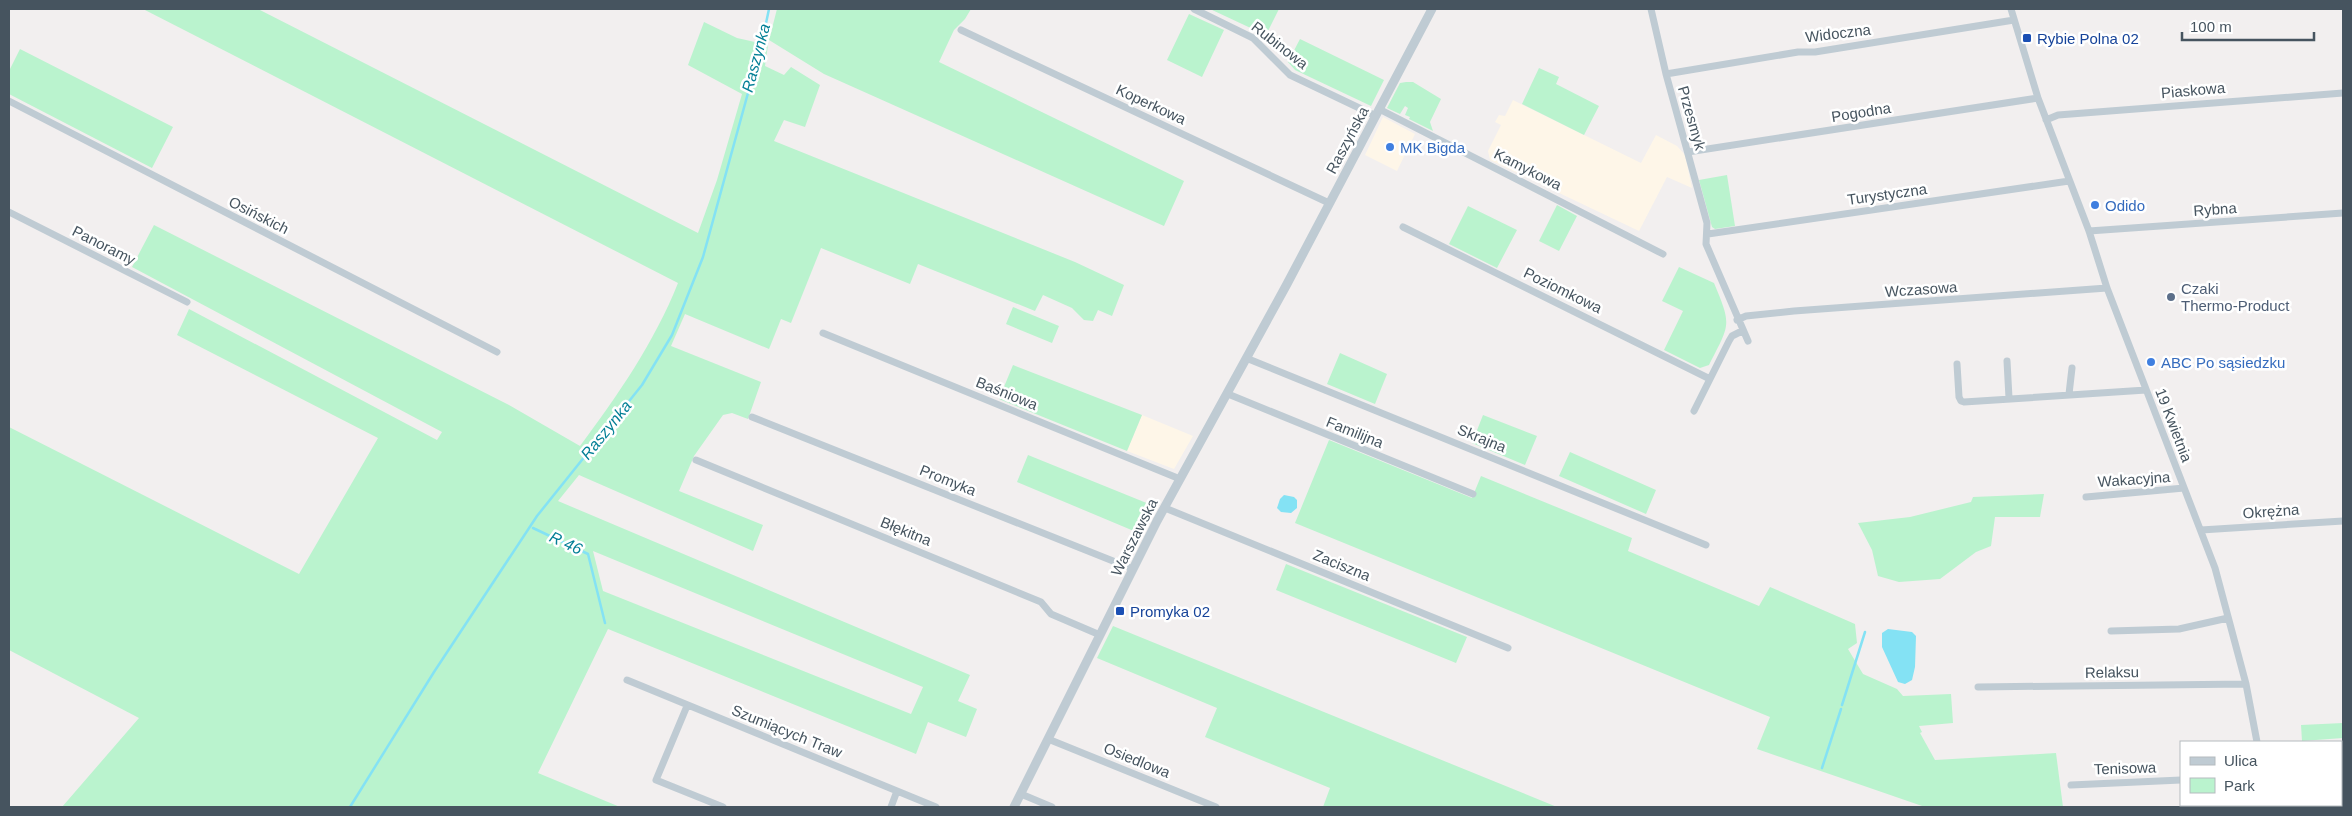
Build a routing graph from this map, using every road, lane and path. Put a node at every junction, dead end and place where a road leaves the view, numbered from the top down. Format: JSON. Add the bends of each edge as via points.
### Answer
{"nodes":[{"id":1,"x":1194,"y":9,"type":"edge"},
{"id":2,"x":1432,"y":9,"type":"edge"},
{"id":3,"x":1651,"y":9,"type":"edge"},
{"id":4,"x":2011,"y":9,"type":"edge"},
{"id":5,"x":2014,"y":20,"type":"junction"},
{"id":6,"x":961,"y":30,"type":"dead end"},
{"id":7,"x":1666,"y":74,"type":"junction"},
{"id":8,"x":2343,"y":94,"type":"edge"},
{"id":9,"x":2038,"y":98,"type":"junction"},
{"id":10,"x":9,"y":101,"type":"edge"},
{"id":11,"x":1378,"y":113,"type":"junction"},
{"id":12,"x":2046,"y":120,"type":"junction"},
{"id":13,"x":1688,"y":152,"type":"junction"},
{"id":14,"x":2069,"y":181,"type":"junction"},
{"id":15,"x":1329,"y":203,"type":"junction"},
{"id":16,"x":9,"y":212,"type":"edge"},
{"id":17,"x":2343,"y":214,"type":"edge"},
{"id":18,"x":1403,"y":227,"type":"dead end"},
{"id":19,"x":2089,"y":231,"type":"junction"},
{"id":20,"x":1708,"y":234,"type":"junction"},
{"id":21,"x":1663,"y":254,"type":"dead end"},
{"id":22,"x":1287,"y":284,"type":"joint"},
{"id":23,"x":2107,"y":288,"type":"junction"},
{"id":24,"x":187,"y":302,"type":"dead end"},
{"id":25,"x":1737,"y":320,"type":"junction"},
{"id":26,"x":1742,"y":331,"type":"junction"},
{"id":27,"x":823,"y":333,"type":"dead end"},
{"id":28,"x":1748,"y":341,"type":"dead end"},
{"id":29,"x":498,"y":352,"type":"dead end"},
{"id":30,"x":1246,"y":358,"type":"junction"},
{"id":31,"x":2006,"y":361,"type":"dead end"},
{"id":32,"x":1957,"y":364,"type":"dead end"},
{"id":33,"x":2072,"y":368,"type":"dead end"},
{"id":34,"x":1710,"y":379,"type":"junction"},
{"id":35,"x":2146,"y":390,"type":"junction"},
{"id":36,"x":1228,"y":394,"type":"junction"},
{"id":37,"x":2069,"y":394,"type":"junction"},
{"id":38,"x":2009,"y":398,"type":"junction"},
{"id":39,"x":1694,"y":411,"type":"dead end"},
{"id":40,"x":752,"y":417,"type":"dead end"},
{"id":41,"x":696,"y":460,"type":"dead end"},
{"id":42,"x":1180,"y":478,"type":"junction"},
{"id":43,"x":2184,"y":488,"type":"junction"},
{"id":44,"x":1473,"y":494,"type":"dead end"},
{"id":45,"x":2086,"y":497,"type":"dead end"},
{"id":46,"x":1164,"y":508,"type":"junction"},
{"id":47,"x":2343,"y":521,"type":"edge"},
{"id":48,"x":2201,"y":530,"type":"junction"},
{"id":49,"x":1706,"y":545,"type":"dead end"},
{"id":50,"x":1133,"y":569,"type":"junction"},
{"id":51,"x":2228,"y":618,"type":"junction"},
{"id":52,"x":2111,"y":631,"type":"dead end"},
{"id":53,"x":1100,"y":635,"type":"junction"},
{"id":54,"x":1508,"y":648,"type":"dead end"},
{"id":55,"x":628,"y":680,"type":"dead end"},
{"id":56,"x":2246,"y":684,"type":"junction"},
{"id":57,"x":1978,"y":688,"type":"dead end"},
{"id":58,"x":687,"y":706,"type":"junction"},
{"id":59,"x":1048,"y":739,"type":"junction"},
{"id":60,"x":2257,"y":741,"type":"edge"},
{"id":61,"x":2180,"y":780,"type":"edge"},
{"id":62,"x":2071,"y":784,"type":"dead end"},
{"id":63,"x":897,"y":791,"type":"junction"},
{"id":64,"x":1021,"y":794,"type":"junction"},
{"id":65,"x":723,"y":807,"type":"edge"},
{"id":66,"x":891,"y":807,"type":"edge"},
{"id":67,"x":936,"y":807,"type":"edge"},
{"id":68,"x":1014,"y":807,"type":"edge"},
{"id":69,"x":1052,"y":807,"type":"edge"},
{"id":70,"x":1216,"y":807,"type":"edge"}],
"edges":[{"from":1,"to":11,"type":"street","name":"Rubinowa","via":[[1253,38],[1290,75]]},
{"from":2,"to":11,"type":"street","name":"Raszyńska"},
{"from":3,"to":7,"type":"street","name":"Przesmyk"},
{"from":4,"to":5,"type":"street","name":"19 Kwietnia"},
{"from":5,"to":7,"type":"street","name":"Widoczna"},
{"from":5,"to":9,"type":"street","name":"19 Kwietnia"},
{"from":6,"to":15,"type":"street","name":"Koperkowa"},
{"from":7,"to":13,"type":"street","name":"Przesmyk"},
{"from":8,"to":12,"type":"street","name":"Piaskowa","via":[[2058,115]]},
{"from":9,"to":12,"type":"street","name":"19 Kwietnia"},
{"from":9,"to":13,"type":"street","name":"Pogodna"},
{"from":10,"to":29,"type":"street","name":"Osińskich"},
{"from":11,"to":15,"type":"street","name":"Raszyńska"},
{"from":11,"to":21,"type":"street","name":"Kamykowa"},
{"from":12,"to":14,"type":"street","name":"19 Kwietnia"},
{"from":13,"to":20,"type":"street","name":"Przesmyk"},
{"from":14,"to":19,"type":"street","name":"19 Kwietnia"},
{"from":14,"to":20,"type":"street","name":"Turystyczna"},
{"from":15,"to":22,"type":"street","name":"Raszyńska"},
{"from":16,"to":24,"type":"street","name":"Panoramy"},
{"from":17,"to":19,"type":"street","name":"Rybna"},
{"from":18,"to":34,"type":"street","name":"Poziomkowa"},
{"from":19,"to":23,"type":"street","name":"19 Kwietnia"},
{"from":20,"to":25,"type":"street","name":"Przesmyk","via":[[1706,244]]},
{"from":22,"to":30,"type":"street","name":"Warszawska"},
{"from":23,"to":25,"type":"street","name":"Wczasowa","via":[[1794,311],[1746,316]]},
{"from":23,"to":35,"type":"street","name":"19 Kwietnia"},
{"from":25,"to":26,"type":"street","name":"Przesmyk"},
{"from":26,"to":28,"type":"street","name":"Przesmyk"},
{"from":26,"to":34,"type":"street","via":[[1728,341]]},
{"from":27,"to":42,"type":"street","name":"Baśniowa"},
{"from":30,"to":36,"type":"street","name":"Warszawska"},
{"from":30,"to":49,"type":"street","name":"Skrajna"},
{"from":31,"to":38,"type":"street"},
{"from":32,"to":38,"type":"street","via":[[1961,401]]},
{"from":33,"to":37,"type":"street"},
{"from":34,"to":39,"type":"street"},
{"from":35,"to":37,"type":"street"},
{"from":35,"to":43,"type":"street","name":"19 Kwietnia"},
{"from":36,"to":42,"type":"street","name":"Warszawska"},
{"from":36,"to":44,"type":"street","name":"Familijna"},
{"from":37,"to":38,"type":"street"},
{"from":40,"to":50,"type":"street","name":"Promyka"},
{"from":41,"to":53,"type":"street","name":"Błękitna","via":[[1041,602],[1050,614]]},
{"from":42,"to":46,"type":"street","name":"Warszawska"},
{"from":43,"to":45,"type":"street","name":"Wakacyjna"},
{"from":43,"to":48,"type":"street","name":"19 Kwietnia"},
{"from":46,"to":50,"type":"street","name":"Warszawska"},
{"from":46,"to":54,"type":"street","name":"Zaciszna"},
{"from":47,"to":48,"type":"street","name":"Okrężna"},
{"from":48,"to":51,"type":"street","name":"19 Kwietnia"},
{"from":50,"to":53,"type":"street","name":"Warszawska"},
{"from":51,"to":52,"type":"street","via":[[2186,628]]},
{"from":51,"to":56,"type":"street","name":"19 Kwietnia"},
{"from":53,"to":59,"type":"street","name":"Warszawska"},
{"from":55,"to":58,"type":"street","name":"Szumiących Traw"},
{"from":56,"to":57,"type":"street","name":"Relaksu"},
{"from":56,"to":60,"type":"street","name":"19 Kwietnia"},
{"from":58,"to":63,"type":"street","name":"Szumiących Traw"},
{"from":58,"to":65,"type":"street","via":[[656,780]]},
{"from":59,"to":64,"type":"street","name":"Warszawska"},
{"from":59,"to":70,"type":"street","name":"Osiedlowa"},
{"from":61,"to":62,"type":"street","name":"Tenisowa"},
{"from":63,"to":66,"type":"street"},
{"from":63,"to":67,"type":"street","name":"Szumiących Traw"},
{"from":64,"to":68,"type":"street","name":"Warszawska"},
{"from":64,"to":69,"type":"street"}]}
